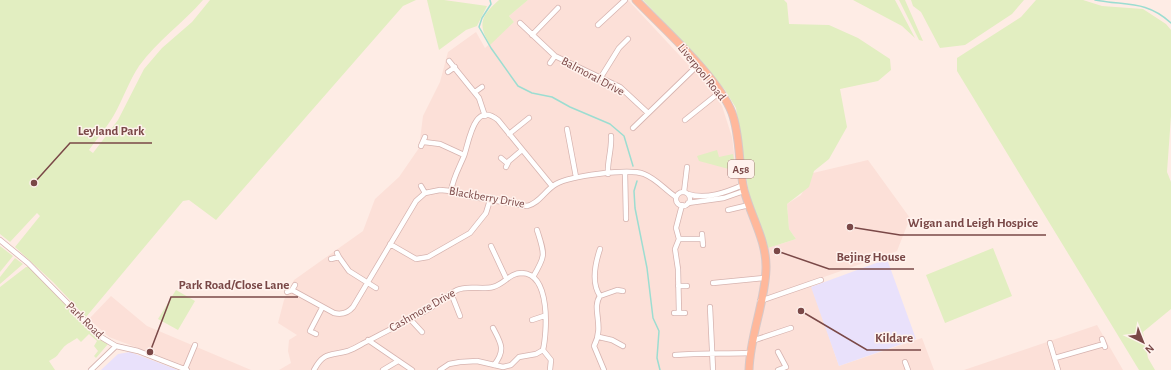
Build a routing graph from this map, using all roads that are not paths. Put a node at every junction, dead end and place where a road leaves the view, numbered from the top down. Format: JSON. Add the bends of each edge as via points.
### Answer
{"nodes":[{"id":1,"x":625,"y":0,"type":"edge"},
{"id":2,"x":636,"y":0,"type":"edge"},
{"id":3,"x":558,"y":8,"type":"dead end"},
{"id":4,"x":520,"y":23,"type":"dead end"},
{"id":5,"x":598,"y":25,"type":"dead end"},
{"id":6,"x":532,"y":34,"type":"junction"},
{"id":7,"x":628,"y":38,"type":"dead end"},
{"id":8,"x":555,"y":56,"type":"junction"},
{"id":9,"x":450,"y":61,"type":"dead end"},
{"id":10,"x":550,"y":62,"type":"dead end"},
{"id":11,"x":698,"y":65,"type":"junction"},
{"id":12,"x":454,"y":67,"type":"junction"},
{"id":13,"x":448,"y":72,"type":"dead end"},
{"id":14,"x":601,"y":78,"type":"junction"},
{"id":15,"x":482,"y":87,"type":"dead end"},
{"id":16,"x":475,"y":92,"type":"junction"},
{"id":17,"x":720,"y":92,"type":"junction"},
{"id":18,"x":648,"y":113,"type":"junction"},
{"id":19,"x":485,"y":116,"type":"junction"},
{"id":20,"x":529,"y":118,"type":"dead end"},
{"id":21,"x":685,"y":120,"type":"dead end"},
{"id":22,"x":633,"y":128,"type":"dead end"},
{"id":23,"x":566,"y":129,"type":"dead end"},
{"id":24,"x":509,"y":134,"type":"junction"},
{"id":25,"x":611,"y":136,"type":"dead end"},
{"id":26,"x":423,"y":142,"type":"dead end"},
{"id":27,"x":522,"y":150,"type":"junction"},
{"id":28,"x":464,"y":155,"type":"junction"},
{"id":29,"x":501,"y":158,"type":"dead end"},
{"id":30,"x":687,"y":168,"type":"dead end"},
{"id":31,"x":625,"y":172,"type":"junction"},
{"id":32,"x":608,"y":174,"type":"junction"},
{"id":33,"x":576,"y":177,"type":"junction"},
{"id":34,"x":421,"y":186,"type":"dead end"},
{"id":35,"x":552,"y":186,"type":"junction"},
{"id":36,"x":744,"y":188,"type":"junction"},
{"id":37,"x":451,"y":191,"type":"junction"},
{"id":38,"x":425,"y":193,"type":"junction"},
{"id":39,"x":686,"y":193,"type":"junction"},
{"id":40,"x":676,"y":197,"type":"junction"},
{"id":41,"x":490,"y":200,"type":"junction"},
{"id":42,"x":688,"y":203,"type":"junction"},
{"id":43,"x":749,"y":205,"type":"junction"},
{"id":44,"x":682,"y":206,"type":"junction"},
{"id":45,"x":728,"y":210,"type":"dead end"},
{"id":46,"x":626,"y":219,"type":"dead end"},
{"id":47,"x":537,"y":230,"type":"dead end"},
{"id":48,"x":702,"y":239,"type":"dead end"},
{"id":49,"x":0,"y":240,"type":"edge"},
{"id":50,"x":679,"y":240,"type":"junction"},
{"id":51,"x":390,"y":244,"type":"junction"},
{"id":52,"x":491,"y":246,"type":"dead end"},
{"id":53,"x":600,"y":249,"type":"dead end"},
{"id":54,"x":331,"y":259,"type":"dead end"},
{"id":55,"x":532,"y":277,"type":"junction"},
{"id":56,"x":506,"y":278,"type":"junction"},
{"id":57,"x":766,"y":278,"type":"junction"},
{"id":58,"x":820,"y":280,"type":"dead end"},
{"id":59,"x":367,"y":282,"type":"junction"},
{"id":60,"x":713,"y":283,"type":"dead end"},
{"id":61,"x":678,"y":286,"type":"junction"},
{"id":62,"x":687,"y":286,"type":"dead end"},
{"id":63,"x":376,"y":288,"type":"dead end"},
{"id":64,"x":291,"y":289,"type":"dead end"},
{"id":65,"x":624,"y":291,"type":"dead end"},
{"id":66,"x":451,"y":294,"type":"junction"},
{"id":67,"x":600,"y":296,"type":"junction"},
{"id":68,"x":760,"y":301,"type":"junction"},
{"id":69,"x":710,"y":307,"type":"dead end"},
{"id":70,"x":322,"y":308,"type":"junction"},
{"id":71,"x":685,"y":313,"type":"dead end"},
{"id":72,"x":460,"y":316,"type":"dead end"},
{"id":73,"x":544,"y":316,"type":"junction"},
{"id":74,"x":410,"y":319,"type":"junction"},
{"id":75,"x":532,"y":320,"type":"dead end"},
{"id":76,"x":493,"y":328,"type":"dead end"},
{"id":77,"x":790,"y":328,"type":"dead end"},
{"id":78,"x":422,"y":332,"type":"dead end"},
{"id":79,"x":316,"y":334,"type":"dead end"},
{"id":80,"x":599,"y":337,"type":"junction"},
{"id":81,"x":368,"y":340,"type":"junction"},
{"id":82,"x":752,"y":341,"type":"junction"},
{"id":83,"x":1050,"y":343,"type":"dead end"},
{"id":84,"x":1104,"y":343,"type":"dead end"},
{"id":85,"x":195,"y":345,"type":"dead end"},
{"id":86,"x":116,"y":346,"type":"junction"},
{"id":87,"x":623,"y":346,"type":"dead end"},
{"id":88,"x":542,"y":350,"type":"junction"},
{"id":89,"x":778,"y":352,"type":"dead end"},
{"id":90,"x":749,"y":353,"type":"junction"},
{"id":91,"x":712,"y":354,"type":"junction"},
{"id":92,"x":675,"y":355,"type":"dead end"},
{"id":93,"x":1055,"y":358,"type":"junction"},
{"id":94,"x":398,"y":361,"type":"junction"},
{"id":95,"x":905,"y":362,"type":"dead end"},
{"id":96,"x":494,"y":365,"type":"junction"},
{"id":97,"x":91,"y":370,"type":"edge"},
{"id":98,"x":186,"y":370,"type":"edge"},
{"id":99,"x":314,"y":370,"type":"edge"},
{"id":100,"x":383,"y":370,"type":"edge"},
{"id":101,"x":412,"y":370,"type":"edge"},
{"id":102,"x":440,"y":370,"type":"edge"},
{"id":103,"x":550,"y":370,"type":"edge"},
{"id":104,"x":604,"y":370,"type":"edge"},
{"id":105,"x":713,"y":370,"type":"edge"},
{"id":106,"x":749,"y":370,"type":"edge"},
{"id":107,"x":778,"y":370,"type":"edge"},
{"id":108,"x":908,"y":370,"type":"edge"},
{"id":109,"x":1058,"y":370,"type":"edge"}],
"edges":[{"from":1,"to":5,"type":"street"},
{"from":2,"to":11,"type":"main road","name":"Liverpool Road","number":"A58"},
{"from":3,"to":6,"type":"street"},
{"from":4,"to":6,"type":"street","name":"Balmoral Drive"},
{"from":6,"to":8,"type":"street","name":"Balmoral Drive"},
{"from":7,"to":14,"type":"street"},
{"from":8,"to":10,"type":"street","name":"Balmoral Drive"},
{"from":8,"to":14,"type":"street","name":"Balmoral Drive"},
{"from":9,"to":12,"type":"street"},
{"from":11,"to":17,"type":"main road","name":"Liverpool Road","number":"A58"},
{"from":11,"to":18,"type":"street"},
{"from":12,"to":13,"type":"street"},
{"from":12,"to":16,"type":"street"},
{"from":14,"to":18,"type":"street","name":"Balmoral Drive","via":[[625,91]]},
{"from":15,"to":16,"type":"street"},
{"from":16,"to":19,"type":"street","via":[[482,102]]},
{"from":17,"to":21,"type":"street"},
{"from":17,"to":36,"type":"main road","name":"Liverpool Road","number":"A58","via":[[729,107],[736,129]]},
{"from":18,"to":22,"type":"street"},
{"from":19,"to":24,"type":"street","via":[[496,118]]},
{"from":19,"to":28,"type":"street","via":[[473,124]]},
{"from":20,"to":24,"type":"street"},
{"from":23,"to":33,"type":"street"},
{"from":24,"to":27,"type":"street"},
{"from":25,"to":32,"type":"street"},
{"from":26,"to":28,"type":"street","via":[[440,144]]},
{"from":27,"to":29,"type":"street","via":[[507,165]]},
{"from":27,"to":35,"type":"street"},
{"from":28,"to":37,"type":"street"},
{"from":30,"to":39,"type":"street"},
{"from":31,"to":32,"type":"street","name":"Blackberry Drive"},
{"from":31,"to":40,"type":"street","name":"Blackberry Drive","via":[[650,176]]},
{"from":31,"to":46,"type":"street"},
{"from":32,"to":33,"type":"street","name":"Blackberry Drive"},
{"from":33,"to":35,"type":"street","name":"Blackberry Drive"},
{"from":34,"to":38,"type":"street"},
{"from":35,"to":41,"type":"street","name":"Blackberry Drive","via":[[530,205],[521,206]]},
{"from":36,"to":39,"type":"street","via":[[696,196]]},
{"from":36,"to":42,"type":"street","via":[[724,198]]},
{"from":36,"to":43,"type":"main road","name":"Liverpool Road","number":"A58"},
{"from":37,"to":38,"type":"street","name":"Blackberry Drive","via":[[435,190]]},
{"from":37,"to":41,"type":"street","name":"Blackberry Drive"},
{"from":38,"to":51,"type":"street","via":[[416,201]]},
{"from":39,"to":40,"type":"street","via":[[680,192]]},
{"from":39,"to":42,"type":"street","via":[[690,200]]},
{"from":40,"to":44,"type":"street"},
{"from":41,"to":51,"type":"street","via":[[486,214],[470,232],[419,262]]},
{"from":42,"to":44,"type":"street"},
{"from":43,"to":45,"type":"street"},
{"from":43,"to":57,"type":"main road","name":"Liverpool Road","number":"A58","via":[[763,242]]},
{"from":44,"to":50,"type":"street","via":[[676,228]]},
{"from":47,"to":55,"type":"street","via":[[544,253]]},
{"from":48,"to":50,"type":"street"},
{"from":49,"to":86,"type":"street","name":"Park Road","via":[[38,273],[92,330]]},
{"from":50,"to":61,"type":"street","via":[[675,249]]},
{"from":51,"to":59,"type":"street"},
{"from":52,"to":56,"type":"street"},
{"from":53,"to":67,"type":"street","via":[[595,289]]},
{"from":54,"to":59,"type":"street","via":[[338,255],[346,268]]},
{"from":55,"to":56,"type":"street","name":"Cashmore Drive","via":[[524,273]]},
{"from":55,"to":73,"type":"street","via":[[544,296]]},
{"from":56,"to":66,"type":"street","name":"Cashmore Drive","via":[[500,285],[491,288],[458,289]]},
{"from":57,"to":60,"type":"street"},
{"from":57,"to":68,"type":"main road","name":"Liverpool Road","number":"A58"},
{"from":58,"to":68,"type":"street"},
{"from":59,"to":63,"type":"street"},
{"from":59,"to":70,"type":"street","via":[[348,312],[337,314]]},
{"from":61,"to":62,"type":"street"},
{"from":61,"to":71,"type":"street","via":[[677,313]]},
{"from":64,"to":70,"type":"street"},
{"from":65,"to":67,"type":"street","via":[[617,290]]},
{"from":66,"to":72,"type":"street"},
{"from":66,"to":74,"type":"street","name":"Cashmore Drive"},
{"from":67,"to":80,"type":"street","via":[[596,307]]},
{"from":68,"to":82,"type":"main road","name":"Liverpool Road","number":"A58"},
{"from":69,"to":91,"type":"street"},
{"from":70,"to":79,"type":"street","via":[[308,332]]},
{"from":73,"to":75,"type":"street"},
{"from":73,"to":88,"type":"street","via":[[545,339]]},
{"from":74,"to":78,"type":"street"},
{"from":74,"to":81,"type":"street","name":"Cashmore Drive"},
{"from":76,"to":96,"type":"street","via":[[502,346],[500,358]]},
{"from":77,"to":82,"type":"street"},
{"from":80,"to":87,"type":"street"},
{"from":80,"to":104,"type":"street","via":[[594,346]]},
{"from":81,"to":94,"type":"street"},
{"from":81,"to":99,"type":"street","name":"Cashmore Drive","via":[[349,351],[327,354]]},
{"from":82,"to":90,"type":"main road","name":"Liverpool Road","number":"A58"},
{"from":83,"to":93,"type":"street"},
{"from":84,"to":93,"type":"street"},
{"from":85,"to":98,"type":"street"},
{"from":86,"to":97,"type":"street"},
{"from":86,"to":98,"type":"street","name":"Park Road","via":[[138,350]]},
{"from":88,"to":96,"type":"street","via":[[536,354],[519,357],[511,365]]},
{"from":88,"to":103,"type":"street","via":[[551,360]]},
{"from":89,"to":107,"type":"street","via":[[786,367]]},
{"from":90,"to":91,"type":"street"},
{"from":90,"to":106,"type":"main road","name":"Liverpool Road","number":"A58"},
{"from":91,"to":92,"type":"street"},
{"from":91,"to":105,"type":"street"},
{"from":93,"to":109,"type":"street"},
{"from":94,"to":100,"type":"street"},
{"from":94,"to":101,"type":"street"},
{"from":95,"to":108,"type":"street"},
{"from":96,"to":102,"type":"street","via":[[477,361],[460,362],[449,364]]}]}
